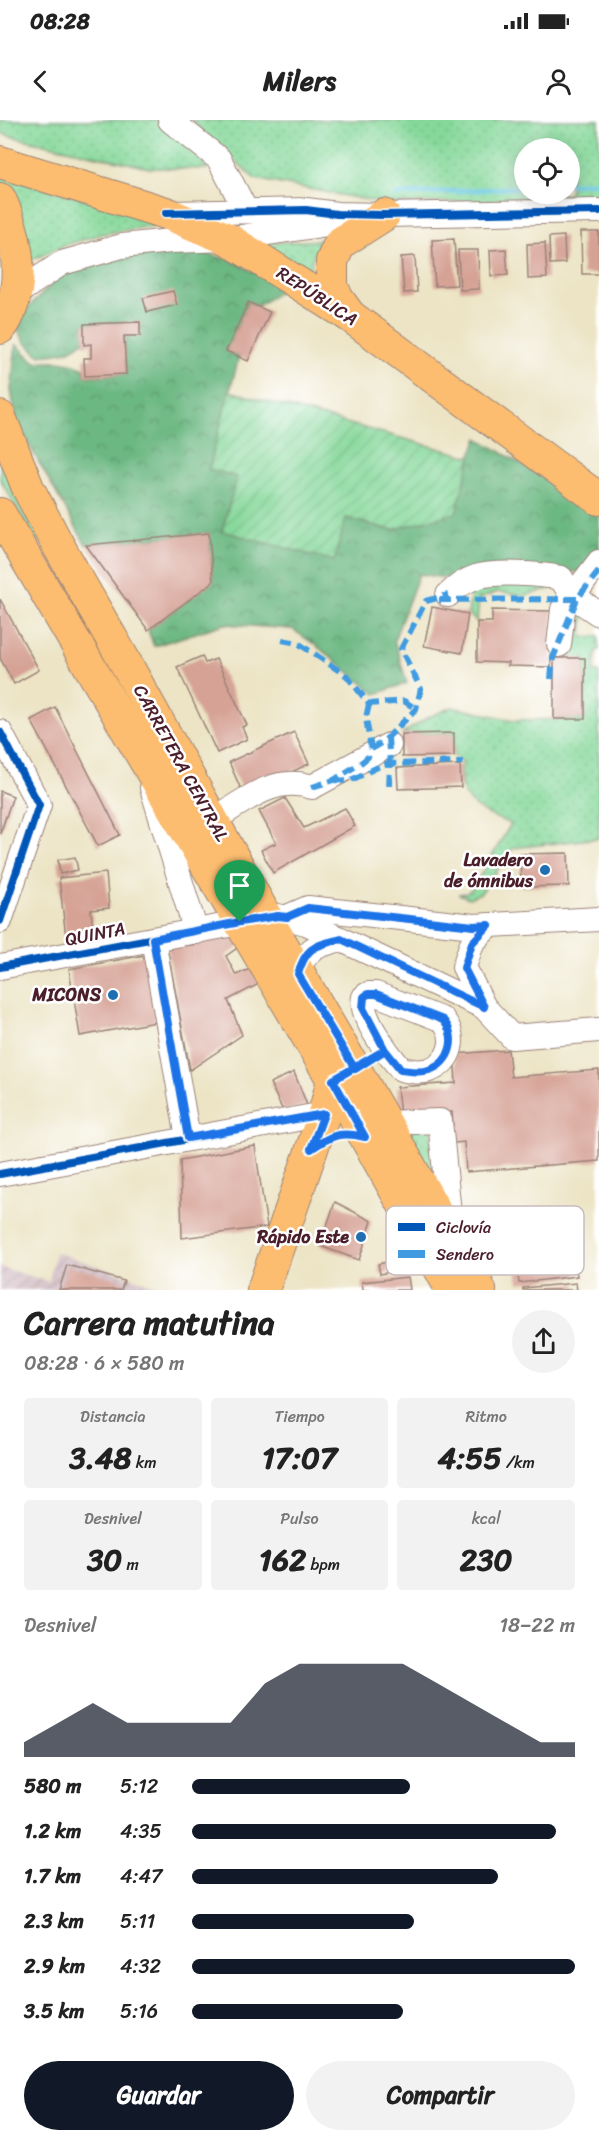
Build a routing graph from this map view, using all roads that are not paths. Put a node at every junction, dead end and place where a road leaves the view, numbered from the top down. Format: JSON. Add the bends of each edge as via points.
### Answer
{"nodes":[{"id":1,"x":170,"y":120,"type":"edge"},
{"id":2,"x":0,"y":162,"type":"edge"},
{"id":3,"x":0,"y":199,"type":"edge"},
{"id":4,"x":246,"y":211,"type":"junction"},
{"id":5,"x":599,"y":212,"type":"edge"},
{"id":6,"x":166,"y":213,"type":"junction"},
{"id":7,"x":384,"y":215,"type":"junction"},
{"id":8,"x":228,"y":239,"type":"junction"},
{"id":9,"x":17,"y":292,"type":"junction"},
{"id":10,"x":350,"y":316,"type":"junction"},
{"id":11,"x":2,"y":330,"type":"edge"},
{"id":12,"x":0,"y":417,"type":"edge"},
{"id":13,"x":599,"y":499,"type":"edge"},
{"id":14,"x":0,"y":514,"type":"edge"},
{"id":15,"x":599,"y":562,"type":"edge"},
{"id":16,"x":448,"y":594,"type":"dead end"},
{"id":17,"x":573,"y":596,"type":"junction"},
{"id":18,"x":599,"y":614,"type":"edge"},
{"id":19,"x":559,"y":645,"type":"dead end"},
{"id":20,"x":0,"y":732,"type":"edge"},
{"id":21,"x":389,"y":745,"type":"dead end"},
{"id":22,"x":143,"y":756,"type":"junction"},
{"id":23,"x":212,"y":821,"type":"junction"},
{"id":24,"x":265,"y":919,"type":"junction"},
{"id":25,"x":599,"y":920,"type":"edge"},
{"id":26,"x":0,"y":921,"type":"edge"},
{"id":27,"x":489,"y":925,"type":"junction"},
{"id":28,"x":196,"y":932,"type":"junction"},
{"id":29,"x":153,"y":939,"type":"junction"},
{"id":30,"x":341,"y":939,"type":"junction"},
{"id":31,"x":0,"y":967,"type":"edge"},
{"id":32,"x":298,"y":974,"type":"junction"},
{"id":33,"x":484,"y":1007,"type":"junction"},
{"id":34,"x":599,"y":1030,"type":"edge"},
{"id":35,"x":385,"y":1050,"type":"dead end"},
{"id":36,"x":344,"y":1074,"type":"junction"},
{"id":37,"x":324,"y":1114,"type":"junction"},
{"id":38,"x":375,"y":1130,"type":"junction"},
{"id":39,"x":188,"y":1138,"type":"junction"},
{"id":40,"x":311,"y":1149,"type":"junction"},
{"id":41,"x":0,"y":1174,"type":"edge"},
{"id":42,"x":412,"y":1206,"type":"edge"},
{"id":43,"x":429,"y":1206,"type":"edge"},
{"id":44,"x":449,"y":1206,"type":"edge"},
{"id":45,"x":445,"y":1275,"type":"edge"},
{"id":46,"x":472,"y":1275,"type":"edge"},
{"id":47,"x":263,"y":1290,"type":"edge"},
{"id":48,"x":452,"y":1290,"type":"edge"},
{"id":49,"x":480,"y":1290,"type":"edge"}],
"edges":[{"from":1,"to":4,"type":"street","via":[[219,159]]},
{"from":2,"to":6,"type":"main road","name":"REPÚBLICA"},
{"from":3,"to":9,"type":"main road","via":[[13,236]]},
{"from":4,"to":6,"type":"street"},
{"from":4,"to":7,"type":"street"},
{"from":5,"to":7,"type":"street"},
{"from":6,"to":8,"type":"main road","name":"REPÚBLICA"},
{"from":7,"to":8,"type":"street"},
{"from":7,"to":10,"type":"main road","via":[[340,243],[332,261],[332,286]]},
{"from":8,"to":9,"type":"street","via":[[122,246],[62,263]]},
{"from":8,"to":10,"type":"main road","name":"REPÚBLICA"},
{"from":9,"to":11,"type":"main road"},
{"from":10,"to":13,"type":"main road","name":"REPÚBLICA"},
{"from":12,"to":23,"type":"main road","name":"CARRETERA CENTRAL","via":[[28,488]]},
{"from":14,"to":22,"type":"main road","name":"CARRETERA CENTRAL"},
{"from":15,"to":17,"type":"street"},
{"from":16,"to":17,"type":"street","via":[[458,584],[490,575],[561,578]]},
{"from":17,"to":18,"type":"street"},
{"from":17,"to":19,"type":"street","via":[[563,609]]},
{"from":20,"to":26,"type":"street","via":[[39,805]]},
{"from":21,"to":23,"type":"street","via":[[312,787],[284,783],[258,793]]},
{"from":22,"to":24,"type":"main road","name":"CARRETERA CENTRAL"},
{"from":22,"to":28,"type":"street"},
{"from":23,"to":24,"type":"main road","name":"CARRETERA CENTRAL"},
{"from":24,"to":27,"type":"street","name":"QUINTA","via":[[308,908]]},
{"from":24,"to":28,"type":"street","name":"QUINTA"},
{"from":24,"to":30,"type":"street","via":[[306,923]]},
{"from":24,"to":32,"type":"main road","name":"CARRETERA CENTRAL"},
{"from":24,"to":36,"type":"main road","name":"CARRETERA CENTRAL"},
{"from":25,"to":27,"type":"street","name":"QUINTA"},
{"from":27,"to":33,"type":"street","via":[[472,943],[464,968]]},
{"from":28,"to":29,"type":"street","name":"QUINTA"},
{"from":29,"to":31,"type":"street","name":"QUINTA"},
{"from":29,"to":39,"type":"street"},
{"from":30,"to":32,"type":"street","via":[[312,948],[302,959]]},
{"from":30,"to":33,"type":"street"},
{"from":32,"to":36,"type":"main road","name":"CARRETERA CENTRAL"},
{"from":33,"to":34,"type":"street","via":[[512,1037]]},
{"from":35,"to":36,"type":"street"},
{"from":36,"to":37,"type":"main road"},
{"from":36,"to":38,"type":"main road","name":"CARRETERA CENTRAL"},
{"from":37,"to":39,"type":"street"},
{"from":37,"to":40,"type":"main road"},
{"from":38,"to":40,"type":"main road","via":[[340,1134]]},
{"from":38,"to":42,"type":"main road","name":"CARRETERA CENTRAL"},
{"from":38,"to":43,"type":"main road","name":"CARRETERA CENTRAL"},
{"from":38,"to":44,"type":"street","via":[[440,1121]]},
{"from":39,"to":41,"type":"street"},
{"from":40,"to":47,"type":"main road"},
{"from":45,"to":48,"type":"main road","name":"CARRETERA CENTRAL"},
{"from":46,"to":49,"type":"main road","name":"CARRETERA CENTRAL"}]}
